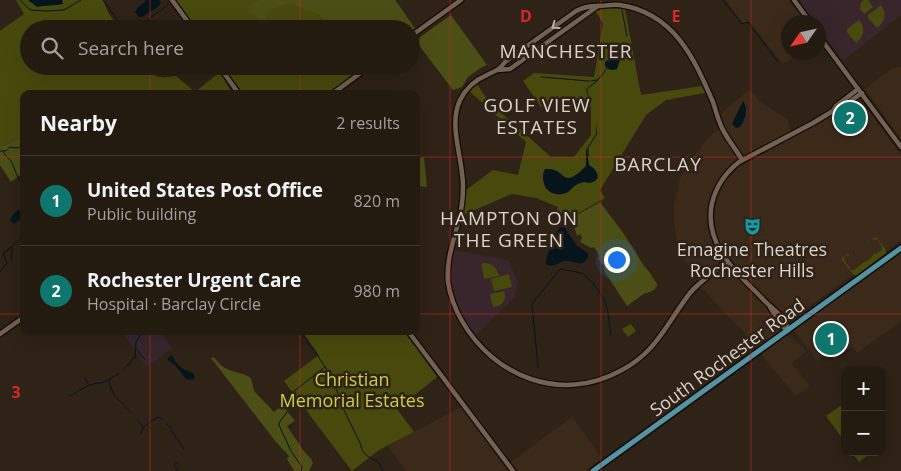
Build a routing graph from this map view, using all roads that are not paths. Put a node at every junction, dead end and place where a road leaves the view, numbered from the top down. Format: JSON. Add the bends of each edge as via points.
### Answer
{"nodes":[{"id":1,"x":172,"y":0,"type":"edge"},
{"id":2,"x":461,"y":0,"type":"edge"},
{"id":3,"x":794,"y":0,"type":"edge"},
{"id":4,"x":598,"y":6,"type":"junction"},
{"id":5,"x":805,"y":15,"type":"edge"},
{"id":6,"x":186,"y":20,"type":"edge"},
{"id":7,"x":420,"y":30,"type":"edge"},
{"id":8,"x":826,"y":46,"type":"edge"},
{"id":9,"x":497,"y":70,"type":"junction"},
{"id":10,"x":226,"y":75,"type":"edge"},
{"id":11,"x":358,"y":75,"type":"edge"},
{"id":12,"x":236,"y":90,"type":"edge"},
{"id":13,"x":337,"y":90,"type":"edge"},
{"id":14,"x":860,"y":91,"type":"junction"},
{"id":15,"x":901,"y":147,"type":"edge"},
{"id":16,"x":742,"y":160,"type":"junction"},
{"id":17,"x":901,"y":248,"type":"edge"},
{"id":18,"x":726,"y":261,"type":"junction"},
{"id":19,"x":20,"y":320,"type":"edge"},
{"id":20,"x":788,"y":330,"type":"junction"},
{"id":21,"x":0,"y":334,"type":"edge"},
{"id":22,"x":411,"y":335,"type":"edge"},
{"id":23,"x":513,"y":471,"type":"edge"},
{"id":24,"x":593,"y":471,"type":"edge"}],
"edges":[{"from":1,"to":6,"type":"street"},
{"from":2,"to":7,"type":"street"},
{"from":3,"to":5,"type":"street"},
{"from":4,"to":9,"type":"street","via":[[510,69]]},
{"from":4,"to":9,"type":"street","one_way":true,"via":[[578,10]]},
{"from":4,"to":16,"type":"street","via":[[617,5],[639,10],[676,35],[692,57],[722,129]]},
{"from":8,"to":14,"type":"street"},
{"from":9,"to":18,"type":"street","via":[[470,86],[456,110],[463,194],[448,272],[457,311],[471,336],[493,359],[519,375],[549,384],[582,384],[613,375],[647,352],[689,294]]},
{"from":10,"to":12,"type":"street"},
{"from":11,"to":13,"type":"street"},
{"from":14,"to":15,"type":"street"},
{"from":14,"to":16,"type":"street","via":[[817,121]]},
{"from":16,"to":18,"type":"street","via":[[723,178],[712,207],[714,237]]},
{"from":17,"to":20,"type":"main road","name":"South Rochester Road"},
{"from":18,"to":20,"type":"street"},
{"from":19,"to":21,"type":"street"},
{"from":20,"to":24,"type":"main road","name":"South Rochester Road"},
{"from":22,"to":23,"type":"street"}]}
